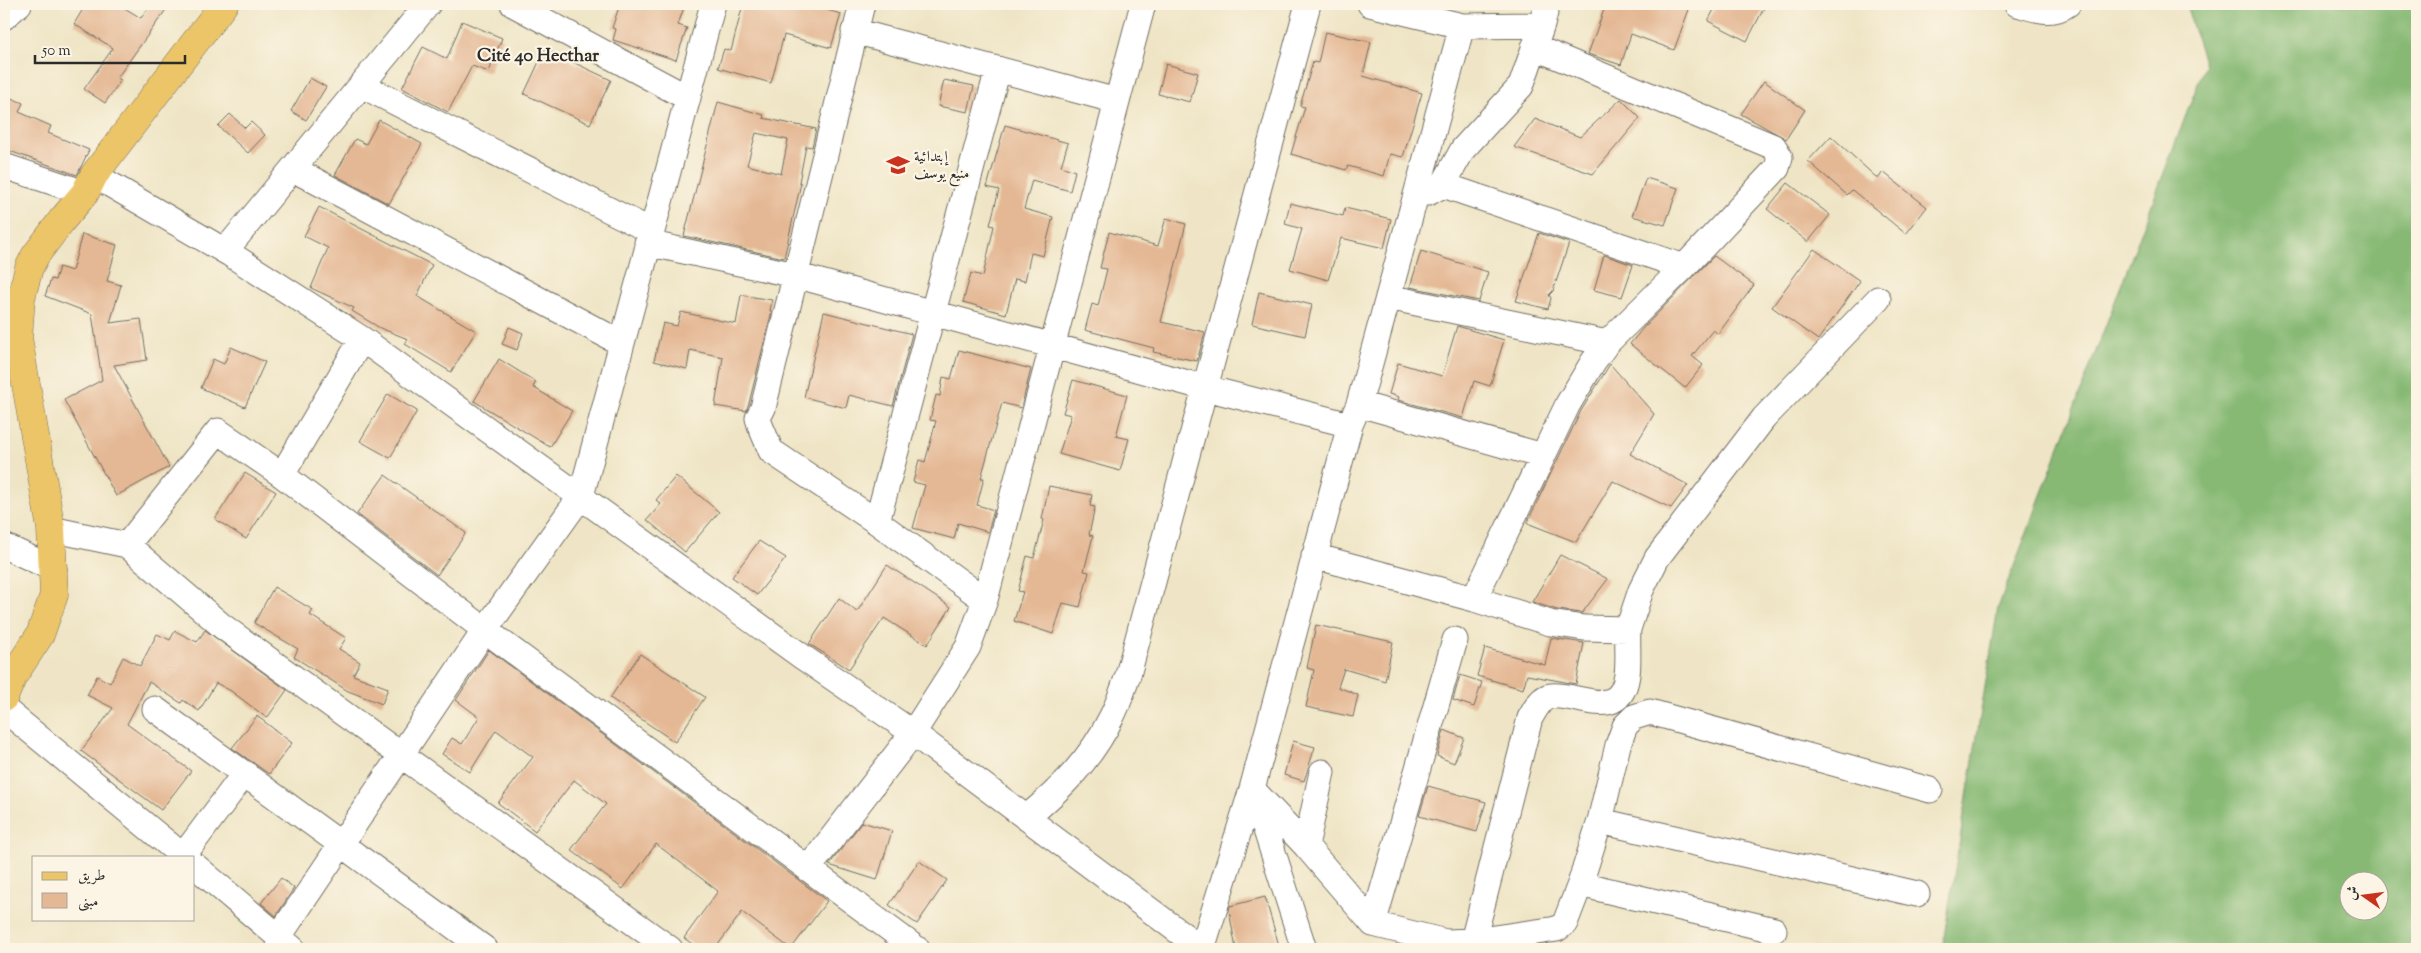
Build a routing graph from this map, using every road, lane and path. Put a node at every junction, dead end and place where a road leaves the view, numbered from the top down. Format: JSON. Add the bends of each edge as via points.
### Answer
{"nodes":[{"id":1,"x":223,"y":4,"type":"edge"},
{"id":2,"x":428,"y":4,"type":"edge"},
{"id":3,"x":513,"y":4,"type":"edge"},
{"id":4,"x":713,"y":4,"type":"edge"},
{"id":5,"x":862,"y":4,"type":"edge"},
{"id":6,"x":1143,"y":4,"type":"edge"},
{"id":7,"x":1308,"y":4,"type":"edge"},
{"id":8,"x":1370,"y":4,"type":"edge"},
{"id":9,"x":2017,"y":4,"type":"edge"},
{"id":10,"x":2068,"y":4,"type":"edge"},
{"id":11,"x":1541,"y":25,"type":"edge"},
{"id":12,"x":1462,"y":26,"type":"junction"},
{"id":13,"x":854,"y":31,"type":"junction"},
{"id":14,"x":998,"y":69,"type":"junction"},
{"id":15,"x":361,"y":85,"type":"junction"},
{"id":16,"x":688,"y":98,"type":"junction"},
{"id":17,"x":1117,"y":101,"type":"junction"},
{"id":18,"x":4,"y":166,"type":"edge"},
{"id":19,"x":293,"y":168,"type":"junction"},
{"id":20,"x":90,"y":184,"type":"junction"},
{"id":21,"x":1443,"y":185,"type":"junction"},
{"id":22,"x":1415,"y":201,"type":"junction"},
{"id":23,"x":649,"y":237,"type":"junction"},
{"id":24,"x":225,"y":251,"type":"junction"},
{"id":25,"x":1684,"y":267,"type":"junction"},
{"id":26,"x":795,"y":275,"type":"junction"},
{"id":27,"x":1388,"y":297,"type":"junction"},
{"id":28,"x":1878,"y":299,"type":"dead end"},
{"id":29,"x":932,"y":313,"type":"junction"},
{"id":30,"x":362,"y":340,"type":"junction"},
{"id":31,"x":621,"y":343,"type":"junction"},
{"id":32,"x":1607,"y":343,"type":"junction"},
{"id":33,"x":1052,"y":346,"type":"junction"},
{"id":34,"x":1206,"y":388,"type":"junction"},
{"id":35,"x":1354,"y":414,"type":"junction"},
{"id":36,"x":1543,"y":456,"type":"junction"},
{"id":37,"x":282,"y":475,"type":"junction"},
{"id":38,"x":581,"y":496,"type":"junction"},
{"id":39,"x":877,"y":522,"type":"junction"},
{"id":40,"x":51,"y":529,"type":"junction"},
{"id":41,"x":127,"y":545,"type":"junction"},
{"id":42,"x":4,"y":546,"type":"edge"},
{"id":43,"x":1314,"y":556,"type":"junction"},
{"id":44,"x":54,"y":569,"type":"junction"},
{"id":45,"x":1474,"y":599,"type":"junction"},
{"id":46,"x":985,"y":600,"type":"junction"},
{"id":47,"x":1628,"y":629,"type":"junction"},
{"id":48,"x":484,"y":630,"type":"junction"},
{"id":49,"x":1455,"y":640,"type":"dead end"},
{"id":50,"x":4,"y":697,"type":"edge"},
{"id":51,"x":4,"y":709,"type":"edge"},
{"id":52,"x":155,"y":709,"type":"dead end"},
{"id":53,"x":913,"y":733,"type":"junction"},
{"id":54,"x":400,"y":754,"type":"junction"},
{"id":55,"x":1322,"y":772,"type":"dead end"},
{"id":56,"x":245,"y":773,"type":"junction"},
{"id":57,"x":1252,"y":789,"type":"junction"},
{"id":58,"x":1930,"y":790,"type":"dead end"},
{"id":59,"x":1026,"y":818,"type":"junction"},
{"id":60,"x":1600,"y":821,"type":"junction"},
{"id":61,"x":341,"y":843,"type":"junction"},
{"id":62,"x":1306,"y":846,"type":"junction"},
{"id":63,"x":183,"y":856,"type":"edge"},
{"id":64,"x":189,"y":856,"type":"edge"},
{"id":65,"x":195,"y":866,"type":"edge"},
{"id":66,"x":808,"y":869,"type":"junction"},
{"id":67,"x":1580,"y":884,"type":"junction"},
{"id":68,"x":1918,"y":894,"type":"dead end"},
{"id":69,"x":1373,"y":924,"type":"junction"},
{"id":70,"x":1774,"y":930,"type":"dead end"},
{"id":71,"x":1472,"y":942,"type":"junction"},
{"id":72,"x":286,"y":943,"type":"edge"},
{"id":73,"x":485,"y":949,"type":"edge"},
{"id":74,"x":670,"y":949,"type":"edge"},
{"id":75,"x":917,"y":949,"type":"edge"},
{"id":76,"x":1202,"y":949,"type":"edge"},
{"id":77,"x":1304,"y":949,"type":"edge"}],
"edges":[{"from":1,"to":20,"type":"main road"},
{"from":2,"to":15,"type":"street"},
{"from":3,"to":16,"type":"street"},
{"from":4,"to":16,"type":"street"},
{"from":5,"to":13,"type":"street"},
{"from":6,"to":17,"type":"street"},
{"from":7,"to":34,"type":"street"},
{"from":8,"to":12,"type":"street"},
{"from":9,"to":10,"type":"street","via":[[2046,12]]},
{"from":11,"to":12,"type":"street"},
{"from":11,"to":21,"type":"street","via":[[1521,86],[1463,149]]},
{"from":11,"to":25,"type":"street","via":[[1774,147],[1780,157],[1777,168]]},
{"from":12,"to":22,"type":"street"},
{"from":13,"to":14,"type":"street"},
{"from":13,"to":26,"type":"street"},
{"from":14,"to":17,"type":"street"},
{"from":14,"to":29,"type":"street"},
{"from":15,"to":19,"type":"street"},
{"from":15,"to":23,"type":"street"},
{"from":16,"to":23,"type":"street"},
{"from":17,"to":33,"type":"street"},
{"from":18,"to":20,"type":"street"},
{"from":19,"to":24,"type":"street"},
{"from":19,"to":31,"type":"street"},
{"from":20,"to":24,"type":"street"},
{"from":20,"to":40,"type":"main road","via":[[29,268],[19,317],[18,338]]},
{"from":21,"to":22,"type":"street"},
{"from":21,"to":25,"type":"street"},
{"from":22,"to":27,"type":"street"},
{"from":23,"to":26,"type":"street"},
{"from":23,"to":31,"type":"street"},
{"from":24,"to":30,"type":"street"},
{"from":25,"to":32,"type":"street"},
{"from":26,"to":29,"type":"street"},
{"from":26,"to":39,"type":"street","via":[[758,418],[762,432],[771,450]]},
{"from":27,"to":32,"type":"street"},
{"from":27,"to":35,"type":"street"},
{"from":28,"to":47,"type":"street","via":[[1764,418],[1663,551],[1641,590]]},
{"from":29,"to":33,"type":"street"},
{"from":29,"to":39,"type":"street"},
{"from":30,"to":37,"type":"street"},
{"from":30,"to":38,"type":"street"},
{"from":31,"to":38,"type":"street"},
{"from":32,"to":36,"type":"street","via":[[1568,404]]},
{"from":33,"to":34,"type":"street"},
{"from":33,"to":46,"type":"street"},
{"from":34,"to":35,"type":"street"},
{"from":34,"to":59,"type":"street","via":[[1128,675],[1112,718],[1080,768]]},
{"from":35,"to":36,"type":"street"},
{"from":35,"to":43,"type":"street"},
{"from":36,"to":45,"type":"street"},
{"from":37,"to":41,"type":"street","via":[[218,431]]},
{"from":37,"to":48,"type":"street"},
{"from":38,"to":48,"type":"street"},
{"from":38,"to":53,"type":"street"},
{"from":39,"to":46,"type":"street"},
{"from":40,"to":41,"type":"street"},
{"from":40,"to":44,"type":"main road"},
{"from":41,"to":54,"type":"street","via":[[222,626]]},
{"from":42,"to":44,"type":"street"},
{"from":43,"to":45,"type":"street"},
{"from":43,"to":57,"type":"street"},
{"from":44,"to":50,"type":"main road","via":[[54,595],[48,615]]},
{"from":45,"to":47,"type":"street","via":[[1550,623]]},
{"from":46,"to":53,"type":"street","via":[[968,646]]},
{"from":47,"to":71,"type":"street","via":[[1627,676],[1621,693],[1612,701],[1597,703],[1550,696],[1538,703],[1530,718]]},
{"from":48,"to":54,"type":"street"},
{"from":48,"to":66,"type":"street"},
{"from":49,"to":69,"type":"street"},
{"from":51,"to":63,"type":"street"},
{"from":52,"to":56,"type":"street"},
{"from":53,"to":59,"type":"street"},
{"from":53,"to":66,"type":"street"},
{"from":54,"to":61,"type":"street"},
{"from":54,"to":74,"type":"street"},
{"from":55,"to":62,"type":"street"},
{"from":56,"to":61,"type":"street"},
{"from":56,"to":64,"type":"street"},
{"from":57,"to":62,"type":"street"},
{"from":57,"to":76,"type":"street"},
{"from":57,"to":77,"type":"street"},
{"from":58,"to":60,"type":"street","via":[[1650,712],[1634,717],[1625,726]]},
{"from":59,"to":76,"type":"street"},
{"from":60,"to":67,"type":"street"},
{"from":60,"to":68,"type":"street"},
{"from":61,"to":72,"type":"street"},
{"from":61,"to":73,"type":"street"},
{"from":62,"to":69,"type":"street"},
{"from":65,"to":72,"type":"street"},
{"from":66,"to":75,"type":"street"},
{"from":67,"to":70,"type":"street"},
{"from":67,"to":71,"type":"street","via":[[1568,918],[1557,929]]},
{"from":69,"to":71,"type":"street","via":[[1446,942]]}]}
